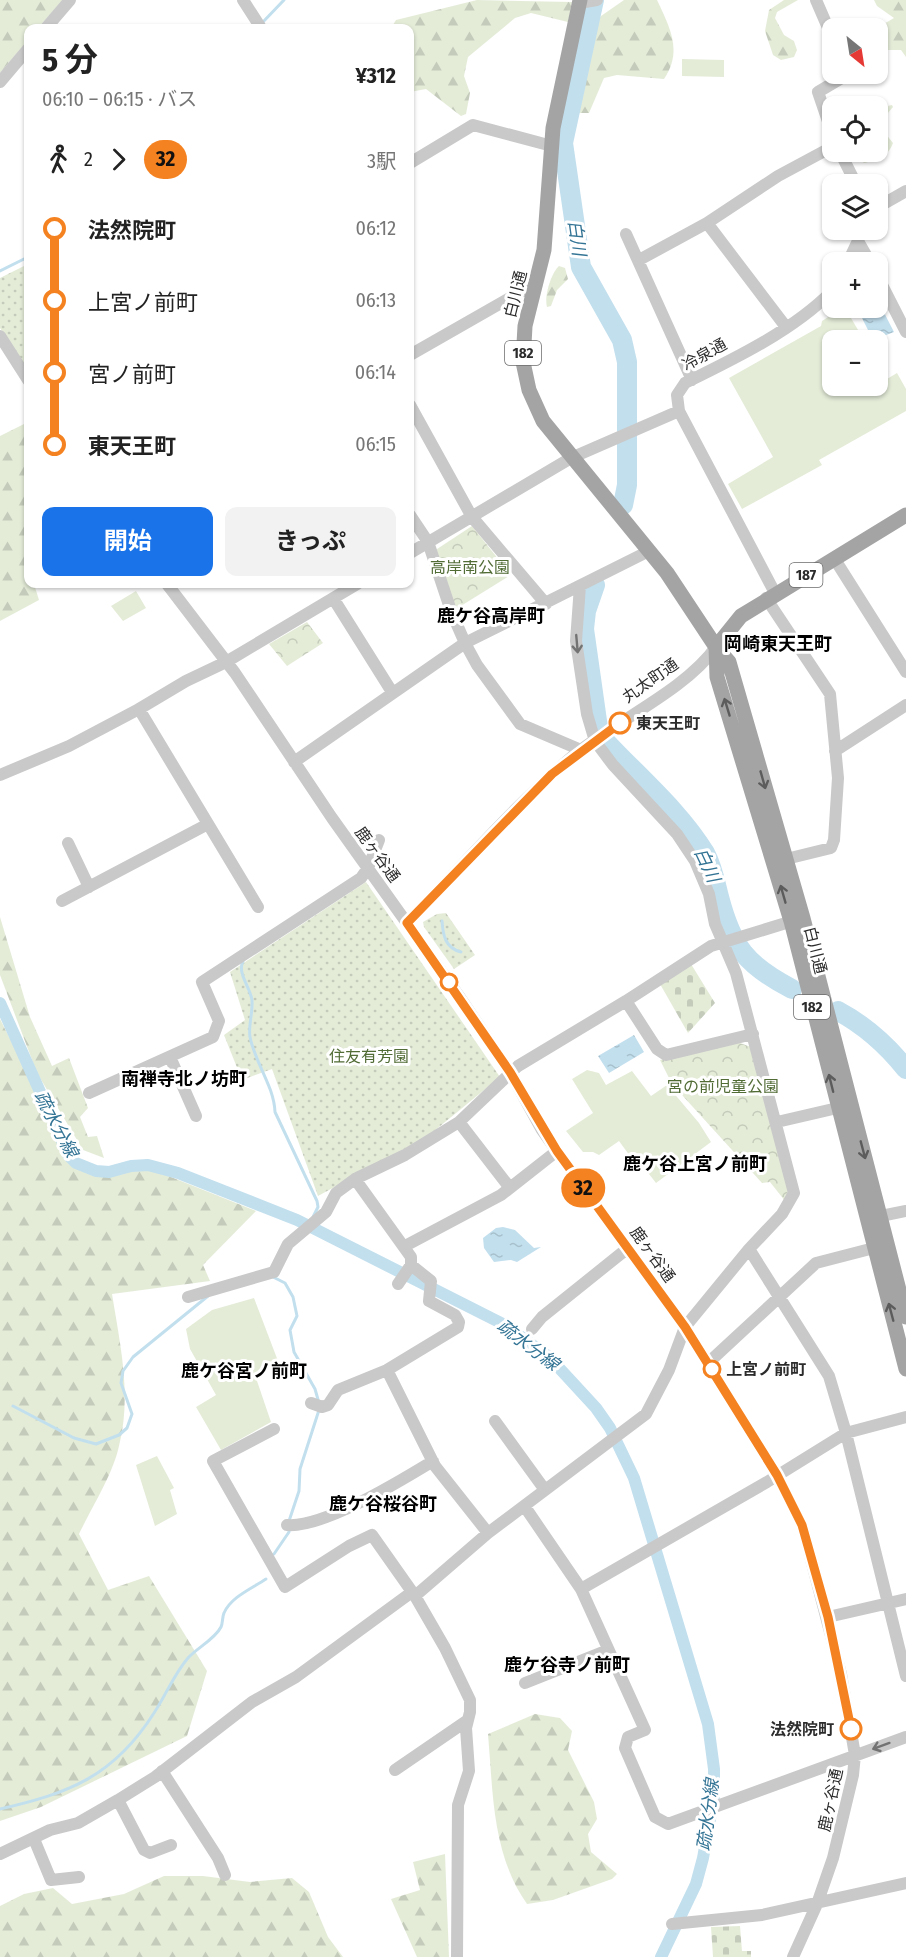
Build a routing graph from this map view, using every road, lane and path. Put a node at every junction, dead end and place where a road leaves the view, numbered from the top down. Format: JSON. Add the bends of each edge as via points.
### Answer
{"nodes":[{"id":1,"x":70,"y":0,"type":"edge"},
{"id":2,"x":243,"y":0,"type":"edge"},
{"id":3,"x":816,"y":0,"type":"edge"},
{"id":4,"x":586,"y":2,"type":"edge"},
{"id":5,"x":824,"y":18,"type":"edge"},
{"id":6,"x":49,"y":24,"type":"edge"},
{"id":7,"x":258,"y":24,"type":"edge"},
{"id":8,"x":24,"y":54,"type":"edge"},
{"id":9,"x":0,"y":82,"type":"edge"},
{"id":10,"x":831,"y":84,"type":"edge"},
{"id":11,"x":822,"y":104,"type":"edge"},
{"id":12,"x":552,"y":146,"type":"junction"},
{"id":13,"x":822,"y":152,"type":"edge"},
{"id":14,"x":414,"y":161,"type":"edge"},
{"id":15,"x":906,"y":191,"type":"edge"},
{"id":16,"x":888,"y":201,"type":"edge"},
{"id":17,"x":707,"y":223,"type":"junction"},
{"id":18,"x":626,"y":234,"type":"dead end"},
{"id":19,"x":639,"y":260,"type":"junction"},
{"id":20,"x":534,"y":291,"type":"junction"},
{"id":21,"x":888,"y":297,"type":"edge"},
{"id":22,"x":822,"y":302,"type":"edge"},
{"id":23,"x":786,"y":327,"type":"junction"},
{"id":24,"x":906,"y":332,"type":"edge"},
{"id":25,"x":0,"y":336,"type":"edge"},
{"id":26,"x":414,"y":353,"type":"edge"},
{"id":27,"x":24,"y":374,"type":"edge"},
{"id":28,"x":692,"y":380,"type":"junction"},
{"id":29,"x":679,"y":411,"type":"junction"},
{"id":30,"x":414,"y":412,"type":"edge"},
{"id":31,"x":571,"y":458,"type":"junction"},
{"id":32,"x":906,"y":515,"type":"edge"},
{"id":33,"x":472,"y":517,"type":"junction"},
{"id":34,"x":414,"y":521,"type":"edge"},
{"id":35,"x":428,"y":542,"type":"junction"},
{"id":36,"x":414,"y":551,"type":"edge"},
{"id":37,"x":649,"y":551,"type":"junction"},
{"id":38,"x":834,"y":558,"type":"junction"},
{"id":39,"x":580,"y":586,"type":"junction"},
{"id":40,"x":170,"y":588,"type":"edge"},
{"id":41,"x":350,"y":588,"type":"edge"},
{"id":42,"x":771,"y":596,"type":"junction"},
{"id":43,"x":333,"y":598,"type":"junction"},
{"id":44,"x":546,"y":604,"type":"junction"},
{"id":45,"x":465,"y":643,"type":"junction"},
{"id":46,"x":716,"y":647,"type":"junction"},
{"id":47,"x":226,"y":662,"type":"junction"},
{"id":48,"x":906,"y":672,"type":"edge"},
{"id":49,"x":392,"y":692,"type":"junction"},
{"id":50,"x":906,"y":705,"type":"edge"},
{"id":51,"x":139,"y":709,"type":"junction"},
{"id":52,"x":595,"y":741,"type":"junction"},
{"id":53,"x":580,"y":750,"type":"junction"},
{"id":54,"x":836,"y":751,"type":"junction"},
{"id":55,"x":294,"y":762,"type":"junction"},
{"id":56,"x":0,"y":775,"type":"edge"},
{"id":57,"x":208,"y":824,"type":"junction"},
{"id":58,"x":379,"y":840,"type":"dead end"},
{"id":59,"x":68,"y":843,"type":"dead end"},
{"id":60,"x":780,"y":860,"type":"junction"},
{"id":61,"x":368,"y":868,"type":"junction"},
{"id":62,"x":89,"y":887,"type":"junction"},
{"id":63,"x":62,"y":901,"type":"dead end"},
{"id":64,"x":258,"y":907,"type":"dead end"},
{"id":65,"x":797,"y":920,"type":"junction"},
{"id":66,"x":407,"y":923,"type":"junction"},
{"id":67,"x":724,"y":941,"type":"junction"},
{"id":68,"x":626,"y":1002,"type":"junction"},
{"id":69,"x":753,"y":1034,"type":"junction"},
{"id":70,"x":170,"y":1057,"type":"junction"},
{"id":71,"x":510,"y":1072,"type":"junction"},
{"id":72,"x":89,"y":1093,"type":"dead end"},
{"id":73,"x":844,"y":1106,"type":"junction"},
{"id":74,"x":196,"y":1116,"type":"dead end"},
{"id":75,"x":459,"y":1122,"type":"junction"},
{"id":76,"x":777,"y":1122,"type":"junction"},
{"id":77,"x":557,"y":1151,"type":"junction"},
{"id":78,"x":356,"y":1179,"type":"junction"},
{"id":79,"x":510,"y":1188,"type":"junction"},
{"id":80,"x":906,"y":1211,"type":"edge"},
{"id":81,"x":874,"y":1218,"type":"junction"},
{"id":82,"x":405,"y":1246,"type":"junction"},
{"id":83,"x":628,"y":1248,"type":"junction"},
{"id":84,"x":874,"y":1248,"type":"junction"},
{"id":85,"x":749,"y":1249,"type":"junction"},
{"id":86,"x":780,"y":1296,"type":"junction"},
{"id":87,"x":188,"y":1297,"type":"dead end"},
{"id":88,"x":906,"y":1317,"type":"edge"},
{"id":89,"x":685,"y":1327,"type":"junction"},
{"id":90,"x":532,"y":1329,"type":"dead end"},
{"id":91,"x":708,"y":1363,"type":"junction"},
{"id":92,"x":906,"y":1369,"type":"edge"},
{"id":93,"x":387,"y":1370,"type":"junction"},
{"id":94,"x":316,"y":1405,"type":"dead end"},
{"id":95,"x":906,"y":1417,"type":"edge"},
{"id":96,"x":495,"y":1421,"type":"dead end"},
{"id":97,"x":274,"y":1429,"type":"dead end"},
{"id":98,"x":846,"y":1433,"type":"junction"},
{"id":99,"x":434,"y":1461,"type":"junction"},
{"id":100,"x":777,"y":1475,"type":"junction"},
{"id":101,"x":545,"y":1490,"type":"junction"},
{"id":102,"x":525,"y":1507,"type":"junction"},
{"id":103,"x":289,"y":1526,"type":"dead end"},
{"id":104,"x":488,"y":1533,"type":"junction"},
{"id":105,"x":581,"y":1589,"type":"junction"},
{"id":106,"x":413,"y":1594,"type":"junction"},
{"id":107,"x":906,"y":1599,"type":"edge"},
{"id":108,"x":889,"y":1603,"type":"junction"},
{"id":109,"x":828,"y":1617,"type":"junction"},
{"id":110,"x":608,"y":1650,"type":"junction"},
{"id":111,"x":906,"y":1676,"type":"edge"},
{"id":112,"x":525,"y":1683,"type":"dead end"},
{"id":113,"x":468,"y":1720,"type":"junction"},
{"id":114,"x":906,"y":1737,"type":"edge"},
{"id":115,"x":855,"y":1755,"type":"junction"},
{"id":116,"x":395,"y":1770,"type":"dead end"},
{"id":117,"x":162,"y":1771,"type":"junction"},
{"id":118,"x":118,"y":1800,"type":"junction"},
{"id":119,"x":34,"y":1839,"type":"junction"},
{"id":120,"x":171,"y":1845,"type":"dead end"},
{"id":121,"x":0,"y":1854,"type":"edge"},
{"id":122,"x":225,"y":1875,"type":"dead end"},
{"id":123,"x":80,"y":1877,"type":"dead end"},
{"id":124,"x":906,"y":1883,"type":"edge"},
{"id":125,"x":817,"y":1904,"type":"junction"},
{"id":126,"x":677,"y":1924,"type":"dead end"},
{"id":127,"x":457,"y":1957,"type":"edge"},
{"id":128,"x":793,"y":1957,"type":"edge"}],
"edges":[{"from":1,"to":6,"type":"street"},
{"from":2,"to":7,"type":"street"},
{"from":3,"to":5,"type":"street"},
{"from":4,"to":12,"type":"main road","name":"白川通","number":"182","via":[[553,128]]},
{"from":8,"to":9,"type":"street"},
{"from":10,"to":11,"type":"street","via":[[818,92]]},
{"from":12,"to":14,"type":"street","via":[[473,125]]},
{"from":12,"to":20,"type":"main road","name":"白川通","number":"182","via":[[549,213]]},
{"from":13,"to":17,"type":"street"},
{"from":15,"to":16,"type":"street"},
{"from":17,"to":19,"type":"street"},
{"from":17,"to":23,"type":"street"},
{"from":18,"to":19,"type":"street"},
{"from":19,"to":28,"type":"street"},
{"from":20,"to":26,"type":"street","via":[[522,291]]},
{"from":20,"to":31,"type":"main road","name":"白川通","number":"182","via":[[523,352],[529,390],[543,421]]},
{"from":21,"to":24,"type":"street"},
{"from":22,"to":23,"type":"street","name":"冷泉通"},
{"from":23,"to":28,"type":"street","name":"冷泉通"},
{"from":25,"to":27,"type":"street"},
{"from":28,"to":29,"type":"street","name":"冷泉通","via":[[677,395]]},
{"from":29,"to":31,"type":"street"},
{"from":29,"to":42,"type":"street"},
{"from":30,"to":33,"type":"street"},
{"from":31,"to":33,"type":"street"},
{"from":31,"to":37,"type":"main road","name":"白川通","number":"182"},
{"from":32,"to":38,"type":"main road","name":"丸太町通","number":"187"},
{"from":33,"to":35,"type":"street"},
{"from":33,"to":44,"type":"street"},
{"from":34,"to":35,"type":"street"},
{"from":35,"to":36,"type":"street"},
{"from":35,"to":45,"type":"street"},
{"from":37,"to":39,"type":"street"},
{"from":37,"to":46,"type":"main road","name":"白川通","number":"182"},
{"from":38,"to":42,"type":"main road","name":"丸太町通","number":"187"},
{"from":38,"to":48,"type":"street"},
{"from":39,"to":44,"type":"street"},
{"from":39,"to":52,"type":"street","one_way":true,"via":[[576,642]]},
{"from":40,"to":47,"type":"street","name":"鹿ヶ谷通"},
{"from":41,"to":43,"type":"street"},
{"from":42,"to":46,"type":"main road","name":"丸太町通","number":"187","via":[[741,616]]},
{"from":42,"to":54,"type":"street","via":[[830,694]]},
{"from":43,"to":47,"type":"street"},
{"from":43,"to":49,"type":"street"},
{"from":44,"to":45,"type":"street"},
{"from":45,"to":49,"type":"street"},
{"from":45,"to":53,"type":"street","via":[[520,724]]},
{"from":46,"to":52,"type":"street","name":"丸太町通","via":[[700,667]]},
{"from":46,"to":60,"type":"main road","name":"白川通","number":"182","via":[[729,662]]},
{"from":47,"to":51,"type":"street"},
{"from":47,"to":55,"type":"street","name":"鹿ヶ谷通"},
{"from":49,"to":55,"type":"street"},
{"from":50,"to":54,"type":"street"},
{"from":51,"to":56,"type":"street","via":[[69,746]]},
{"from":51,"to":57,"type":"street"},
{"from":52,"to":53,"type":"street","name":"丸太町通"},
{"from":52,"to":67,"type":"street","via":[[677,834],[695,861]]},
{"from":53,"to":66,"type":"street","name":"丸太町通"},
{"from":54,"to":60,"type":"street","via":[[838,778],[831,848]]},
{"from":55,"to":61,"type":"street","name":"鹿ヶ谷通"},
{"from":57,"to":62,"type":"street"},
{"from":57,"to":64,"type":"street"},
{"from":58,"to":61,"type":"street"},
{"from":59,"to":62,"type":"street"},
{"from":60,"to":65,"type":"main road","name":"白川通","number":"182"},
{"from":61,"to":66,"type":"street","name":"鹿ヶ谷通"},
{"from":61,"to":70,"type":"street","via":[[360,878],[202,982],[219,1021],[213,1037]]},
{"from":62,"to":63,"type":"street"},
{"from":65,"to":67,"type":"street"},
{"from":65,"to":73,"type":"main road","name":"白川通","number":"182"},
{"from":66,"to":71,"type":"street","name":"鹿ヶ谷通"},
{"from":67,"to":68,"type":"street"},
{"from":67,"to":69,"type":"street"},
{"from":68,"to":69,"type":"street","via":[[657,1049],[666,1055]]},
{"from":68,"to":71,"type":"street"},
{"from":69,"to":76,"type":"street"},
{"from":70,"to":72,"type":"street"},
{"from":70,"to":74,"type":"street"},
{"from":71,"to":75,"type":"street"},
{"from":71,"to":77,"type":"street","name":"鹿ヶ谷通"},
{"from":73,"to":76,"type":"street"},
{"from":73,"to":81,"type":"main road","name":"白川通","number":"182"},
{"from":75,"to":78,"type":"street"},
{"from":75,"to":79,"type":"street"},
{"from":76,"to":85,"type":"street","via":[[795,1193],[782,1214]]},
{"from":77,"to":79,"type":"street"},
{"from":77,"to":83,"type":"street","name":"鹿ヶ谷通"},
{"from":78,"to":82,"type":"street"},
{"from":78,"to":87,"type":"street","via":[[336,1193],[326,1212],[288,1244],[274,1272]]},
{"from":79,"to":82,"type":"street"},
{"from":80,"to":81,"type":"street"},
{"from":81,"to":84,"type":"main road","name":"白川通","number":"182"},
{"from":81,"to":88,"type":"main road","name":"白川通","number":"182"},
{"from":82,"to":93,"type":"street","via":[[411,1257],[404,1276],[432,1281],[429,1301],[455,1315],[459,1322],[458,1328]]},
{"from":83,"to":89,"type":"street","name":"鹿ヶ谷通"},
{"from":83,"to":90,"type":"street"},
{"from":84,"to":86,"type":"street","via":[[816,1263]]},
{"from":92,"to":84,"type":"main road","name":"白川通","number":"182","one_way":true},
{"from":85,"to":86,"type":"street"},
{"from":85,"to":89,"type":"street"},
{"from":86,"to":91,"type":"street"},
{"from":86,"to":98,"type":"street","via":[[829,1376]]},
{"from":89,"to":91,"type":"street","name":"鹿ヶ谷通"},
{"from":89,"to":101,"type":"street","via":[[651,1406],[639,1420]]},
{"from":91,"to":100,"type":"street","name":"鹿ヶ谷通"},
{"from":93,"to":94,"type":"street","via":[[338,1390],[328,1405]]},
{"from":93,"to":99,"type":"street"},
{"from":95,"to":98,"type":"street"},
{"from":96,"to":101,"type":"street"},
{"from":97,"to":106,"type":"street","via":[[213,1461],[285,1587],[372,1535]]},
{"from":98,"to":100,"type":"street"},
{"from":98,"to":108,"type":"street"},
{"from":99,"to":103,"type":"street","via":[[388,1488],[308,1524]]},
{"from":99,"to":104,"type":"street"},
{"from":100,"to":105,"type":"street"},
{"from":100,"to":109,"type":"street","name":"鹿ヶ谷通","via":[[802,1525]]},
{"from":101,"to":102,"type":"street"},
{"from":102,"to":104,"type":"street"},
{"from":102,"to":105,"type":"street"},
{"from":104,"to":106,"type":"street"},
{"from":105,"to":110,"type":"street"},
{"from":106,"to":113,"type":"street","via":[[470,1700]]},
{"from":106,"to":117,"type":"street","via":[[296,1677],[252,1702]]},
{"from":107,"to":108,"type":"street"},
{"from":108,"to":109,"type":"street"},
{"from":108,"to":111,"type":"street"},
{"from":109,"to":115,"type":"street","name":"鹿ヶ谷通"},
{"from":110,"to":112,"type":"street"},
{"from":110,"to":115,"type":"street","via":[[645,1730],[628,1737],[625,1748],[655,1817],[668,1824]]},
{"from":113,"to":116,"type":"street"},
{"from":113,"to":127,"type":"street","via":[[469,1771],[458,1805]]},
{"from":114,"to":115,"type":"street","one_way":true},
{"from":115,"to":125,"type":"street","name":"鹿ヶ谷通","via":[[843,1821]]},
{"from":117,"to":118,"type":"street"},
{"from":117,"to":122,"type":"street"},
{"from":118,"to":119,"type":"street","via":[[78,1823]]},
{"from":118,"to":120,"type":"street","via":[[144,1850],[150,1853]]},
{"from":119,"to":121,"type":"street"},
{"from":119,"to":123,"type":"street","via":[[51,1880]]},
{"from":124,"to":125,"type":"street"},
{"from":125,"to":126,"type":"street","via":[[762,1915]]},
{"from":125,"to":128,"type":"street","name":"鹿ヶ谷通"}]}
